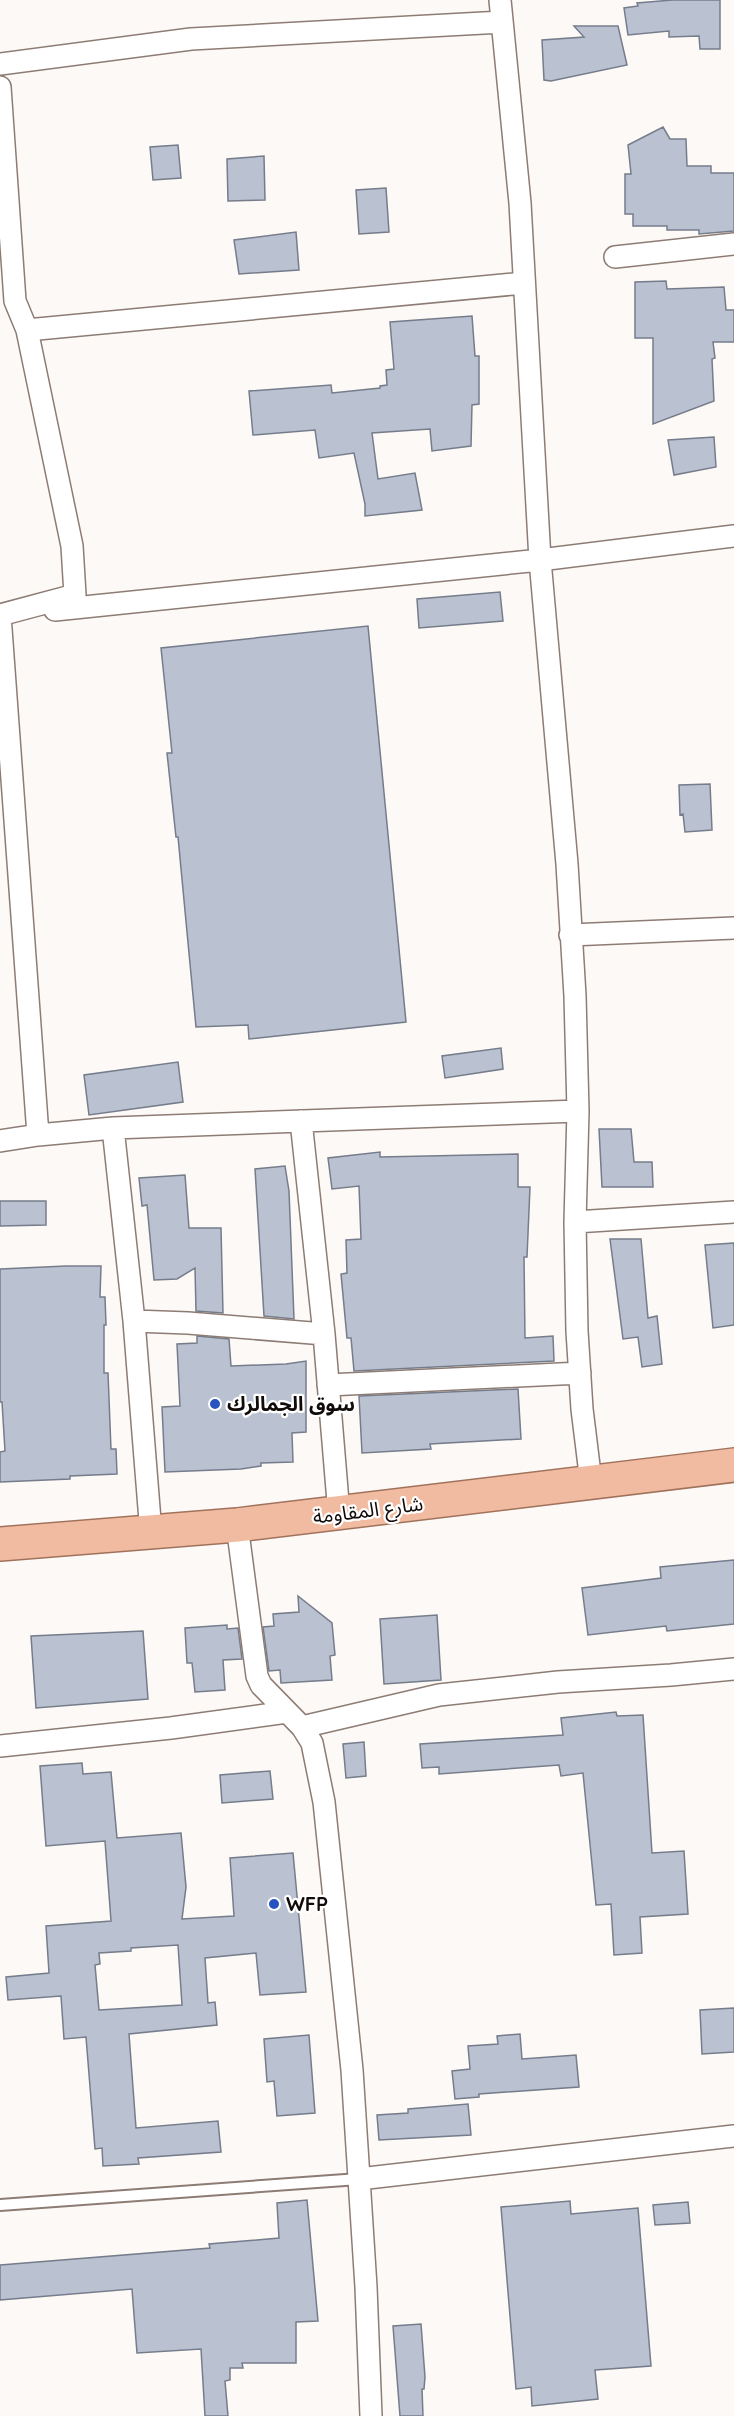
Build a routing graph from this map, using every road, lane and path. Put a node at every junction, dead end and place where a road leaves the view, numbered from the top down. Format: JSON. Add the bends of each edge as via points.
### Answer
{"nodes":[{"id":1,"x":500,"y":0,"type":"edge"},
{"id":2,"x":502,"y":22,"type":"junction"},
{"id":3,"x":0,"y":64,"type":"edge"},
{"id":4,"x":0,"y":87,"type":"edge"},
{"id":5,"x":734,"y":244,"type":"edge"},
{"id":6,"x":615,"y":257,"type":"dead end"},
{"id":7,"x":524,"y":283,"type":"junction"},
{"id":8,"x":7,"y":301,"type":"edge"},
{"id":9,"x":27,"y":330,"type":"junction"},
{"id":10,"x":734,"y":536,"type":"edge"},
{"id":11,"x":540,"y":560,"type":"junction"},
{"id":12,"x":0,"y":615,"type":"edge"},
{"id":13,"x":734,"y":928,"type":"edge"},
{"id":14,"x":570,"y":935,"type":"junction"},
{"id":15,"x":578,"y":1111,"type":"junction"},
{"id":16,"x":301,"y":1121,"type":"junction"},
{"id":17,"x":113,"y":1128,"type":"junction"},
{"id":18,"x":38,"y":1135,"type":"junction"},
{"id":19,"x":0,"y":1141,"type":"edge"},
{"id":20,"x":734,"y":1212,"type":"edge"},
{"id":21,"x":575,"y":1222,"type":"junction"},
{"id":22,"x":134,"y":1321,"type":"junction"},
{"id":23,"x":324,"y":1334,"type":"junction"},
{"id":24,"x":580,"y":1373,"type":"junction"},
{"id":25,"x":328,"y":1386,"type":"junction"},
{"id":26,"x":734,"y":1466,"type":"edge"},
{"id":27,"x":591,"y":1482,"type":"junction"},
{"id":28,"x":339,"y":1514,"type":"junction"},
{"id":29,"x":237,"y":1525,"type":"junction"},
{"id":30,"x":151,"y":1533,"type":"junction"},
{"id":31,"x":0,"y":1544,"type":"edge"},
{"id":32,"x":734,"y":1669,"type":"edge"},
{"id":33,"x":294,"y":1719,"type":"junction"},
{"id":34,"x":0,"y":1746,"type":"edge"},
{"id":35,"x":734,"y":2136,"type":"edge"},
{"id":36,"x":359,"y":2180,"type":"junction"},
{"id":37,"x":0,"y":2205,"type":"edge"},
{"id":38,"x":371,"y":2416,"type":"edge"}],
"edges":[{"from":1,"to":2,"type":"street"},
{"from":2,"to":3,"type":"street","via":[[191,39]]},
{"from":2,"to":7,"type":"street"},
{"from":4,"to":8,"type":"street"},
{"from":5,"to":6,"type":"street"},
{"from":7,"to":9,"type":"street"},
{"from":7,"to":11,"type":"street"},
{"from":8,"to":9,"type":"street"},
{"from":9,"to":12,"type":"street","via":[[72,546],[75,595]]},
{"from":10,"to":11,"type":"street"},
{"from":11,"to":12,"type":"street"},
{"from":11,"to":14,"type":"street"},
{"from":12,"to":18,"type":"street"},
{"from":13,"to":14,"type":"street"},
{"from":14,"to":15,"type":"street"},
{"from":15,"to":16,"type":"street"},
{"from":15,"to":21,"type":"street"},
{"from":16,"to":17,"type":"street"},
{"from":16,"to":23,"type":"street"},
{"from":17,"to":18,"type":"street"},
{"from":17,"to":22,"type":"street"},
{"from":18,"to":19,"type":"street"},
{"from":20,"to":21,"type":"street"},
{"from":21,"to":24,"type":"street"},
{"from":22,"to":23,"type":"street"},
{"from":22,"to":30,"type":"street"},
{"from":23,"to":25,"type":"street"},
{"from":24,"to":25,"type":"street"},
{"from":24,"to":27,"type":"street"},
{"from":25,"to":28,"type":"street"},
{"from":26,"to":27,"type":"highway","name":"شارع المقاومة"},
{"from":27,"to":28,"type":"highway","name":"شارع المقاومة"},
{"from":28,"to":29,"type":"highway","name":"شارع المقاومة"},
{"from":29,"to":30,"type":"highway","name":"شارع المقاومة"},
{"from":29,"to":33,"type":"street","via":[[254,1669],[261,1685]]},
{"from":30,"to":31,"type":"highway","name":"شارع المقاومة"},
{"from":32,"to":33,"type":"street","via":[[450,1694]]},
{"from":33,"to":34,"type":"street"},
{"from":33,"to":36,"type":"street","via":[[314,1751],[324,1802],[352,2070]]},
{"from":35,"to":36,"type":"street"},
{"from":36,"to":37,"type":"lane"},
{"from":36,"to":38,"type":"street"}]}
